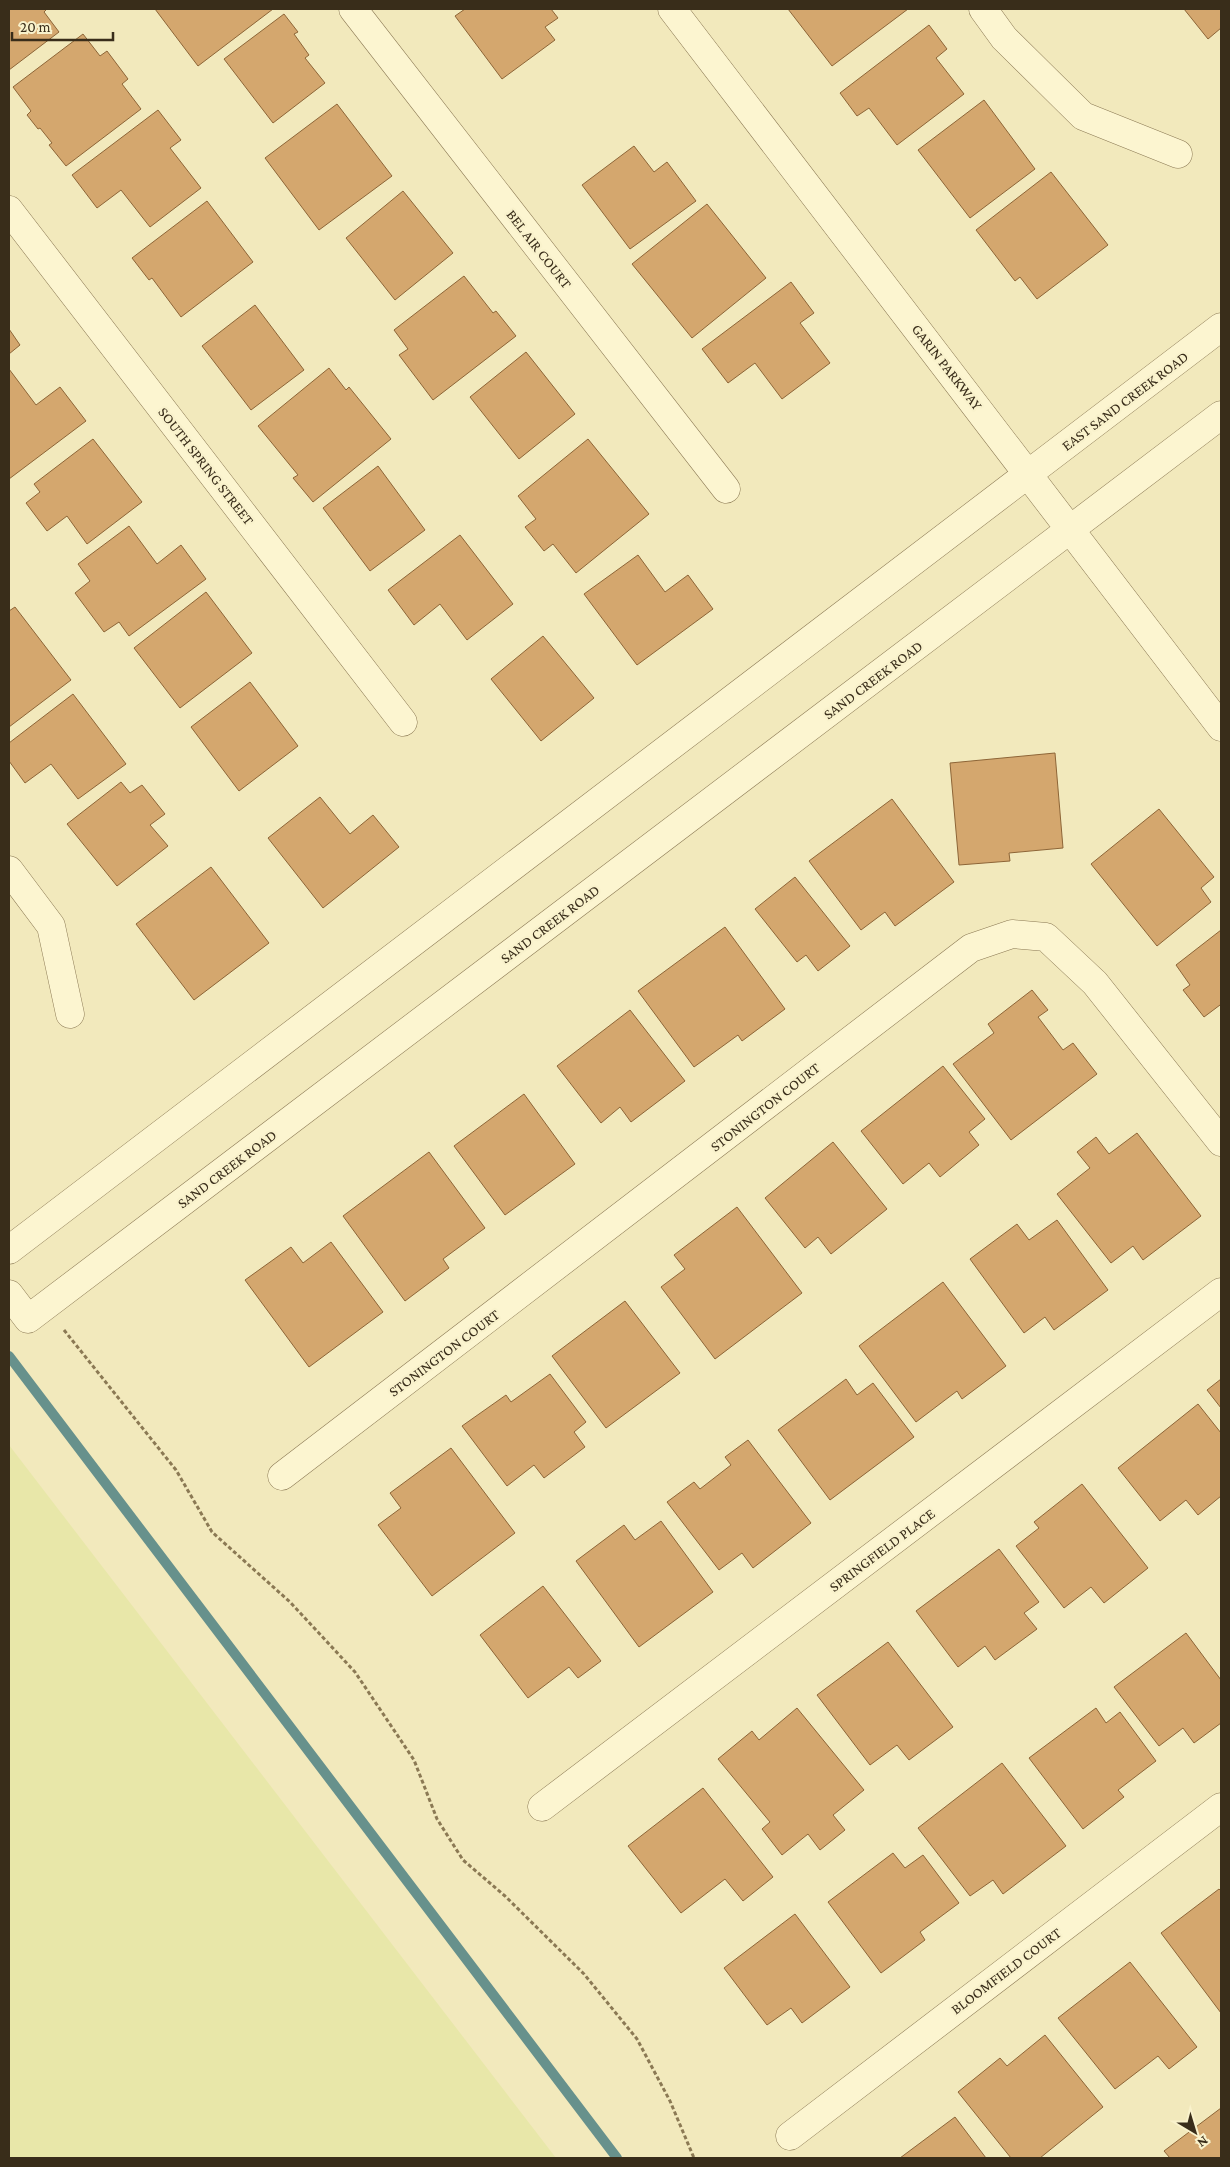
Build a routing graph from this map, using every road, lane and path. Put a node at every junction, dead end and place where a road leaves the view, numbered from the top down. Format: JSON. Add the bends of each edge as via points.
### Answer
{"nodes":[{"id":1,"x":353,"y":9,"type":"edge"},
{"id":2,"x":672,"y":9,"type":"edge"},
{"id":3,"x":983,"y":9,"type":"edge"},
{"id":4,"x":1178,"y":154,"type":"dead end"},
{"id":5,"x":9,"y":210,"type":"edge"},
{"id":6,"x":1221,"y":327,"type":"edge"},
{"id":7,"x":1221,"y":415,"type":"edge"},
{"id":8,"x":1030,"y":474,"type":"junction"},
{"id":9,"x":726,"y":489,"type":"dead end"},
{"id":10,"x":1071,"y":530,"type":"junction"},
{"id":11,"x":403,"y":722,"type":"dead end"},
{"id":12,"x":1221,"y":727,"type":"edge"},
{"id":13,"x":9,"y":870,"type":"edge"},
{"id":14,"x":70,"y":1014,"type":"dead end"},
{"id":15,"x":1221,"y":1142,"type":"edge"},
{"id":16,"x":9,"y":1250,"type":"edge"},
{"id":17,"x":1221,"y":1292,"type":"edge"},
{"id":18,"x":9,"y":1294,"type":"edge"},
{"id":19,"x":37,"y":1312,"type":"junction"},
{"id":20,"x":282,"y":1476,"type":"dead end"},
{"id":21,"x":542,"y":1807,"type":"dead end"},
{"id":22,"x":1221,"y":1807,"type":"edge"},
{"id":23,"x":790,"y":2136,"type":"dead end"},
{"id":24,"x":694,"y":2158,"type":"edge"}],
"edges":[{"from":1,"to":9,"type":"street","name":"BEL AIR COURT"},
{"from":2,"to":8,"type":"street","name":"GARIN PARKWAY"},
{"from":3,"to":4,"type":"street","via":[[1004,38],[1083,116]]},
{"from":5,"to":11,"type":"street","name":"SOUTH SPRING STREET"},
{"from":6,"to":8,"type":"street","name":"EAST SAND CREEK ROAD"},
{"from":7,"to":10,"type":"street"},
{"from":8,"to":10,"type":"street","name":"GARIN PARKWAY"},
{"from":8,"to":16,"type":"street"},
{"from":10,"to":12,"type":"street","name":"GARIN PARKWAY"},
{"from":10,"to":19,"type":"street","name":"SAND CREEK ROAD"},
{"from":13,"to":14,"type":"street","via":[[51,926]]},
{"from":15,"to":20,"type":"street","name":"STONINGTON COURT","via":[[1095,983],[1046,937],[1012,934],[971,948]]},
{"from":17,"to":21,"type":"street","name":"SPRINGFIELD PLACE"},
{"from":18,"to":19,"type":"street"},
{"from":19,"to":24,"type":"path","via":[[67,1335],[176,1470],[212,1532],[290,1602],[355,1672],[414,1760],[437,1819],[462,1860],[505,1896],[584,1974],[637,2039],[670,2101]]},
{"from":22,"to":23,"type":"street","name":"BLOOMFIELD COURT"}]}
